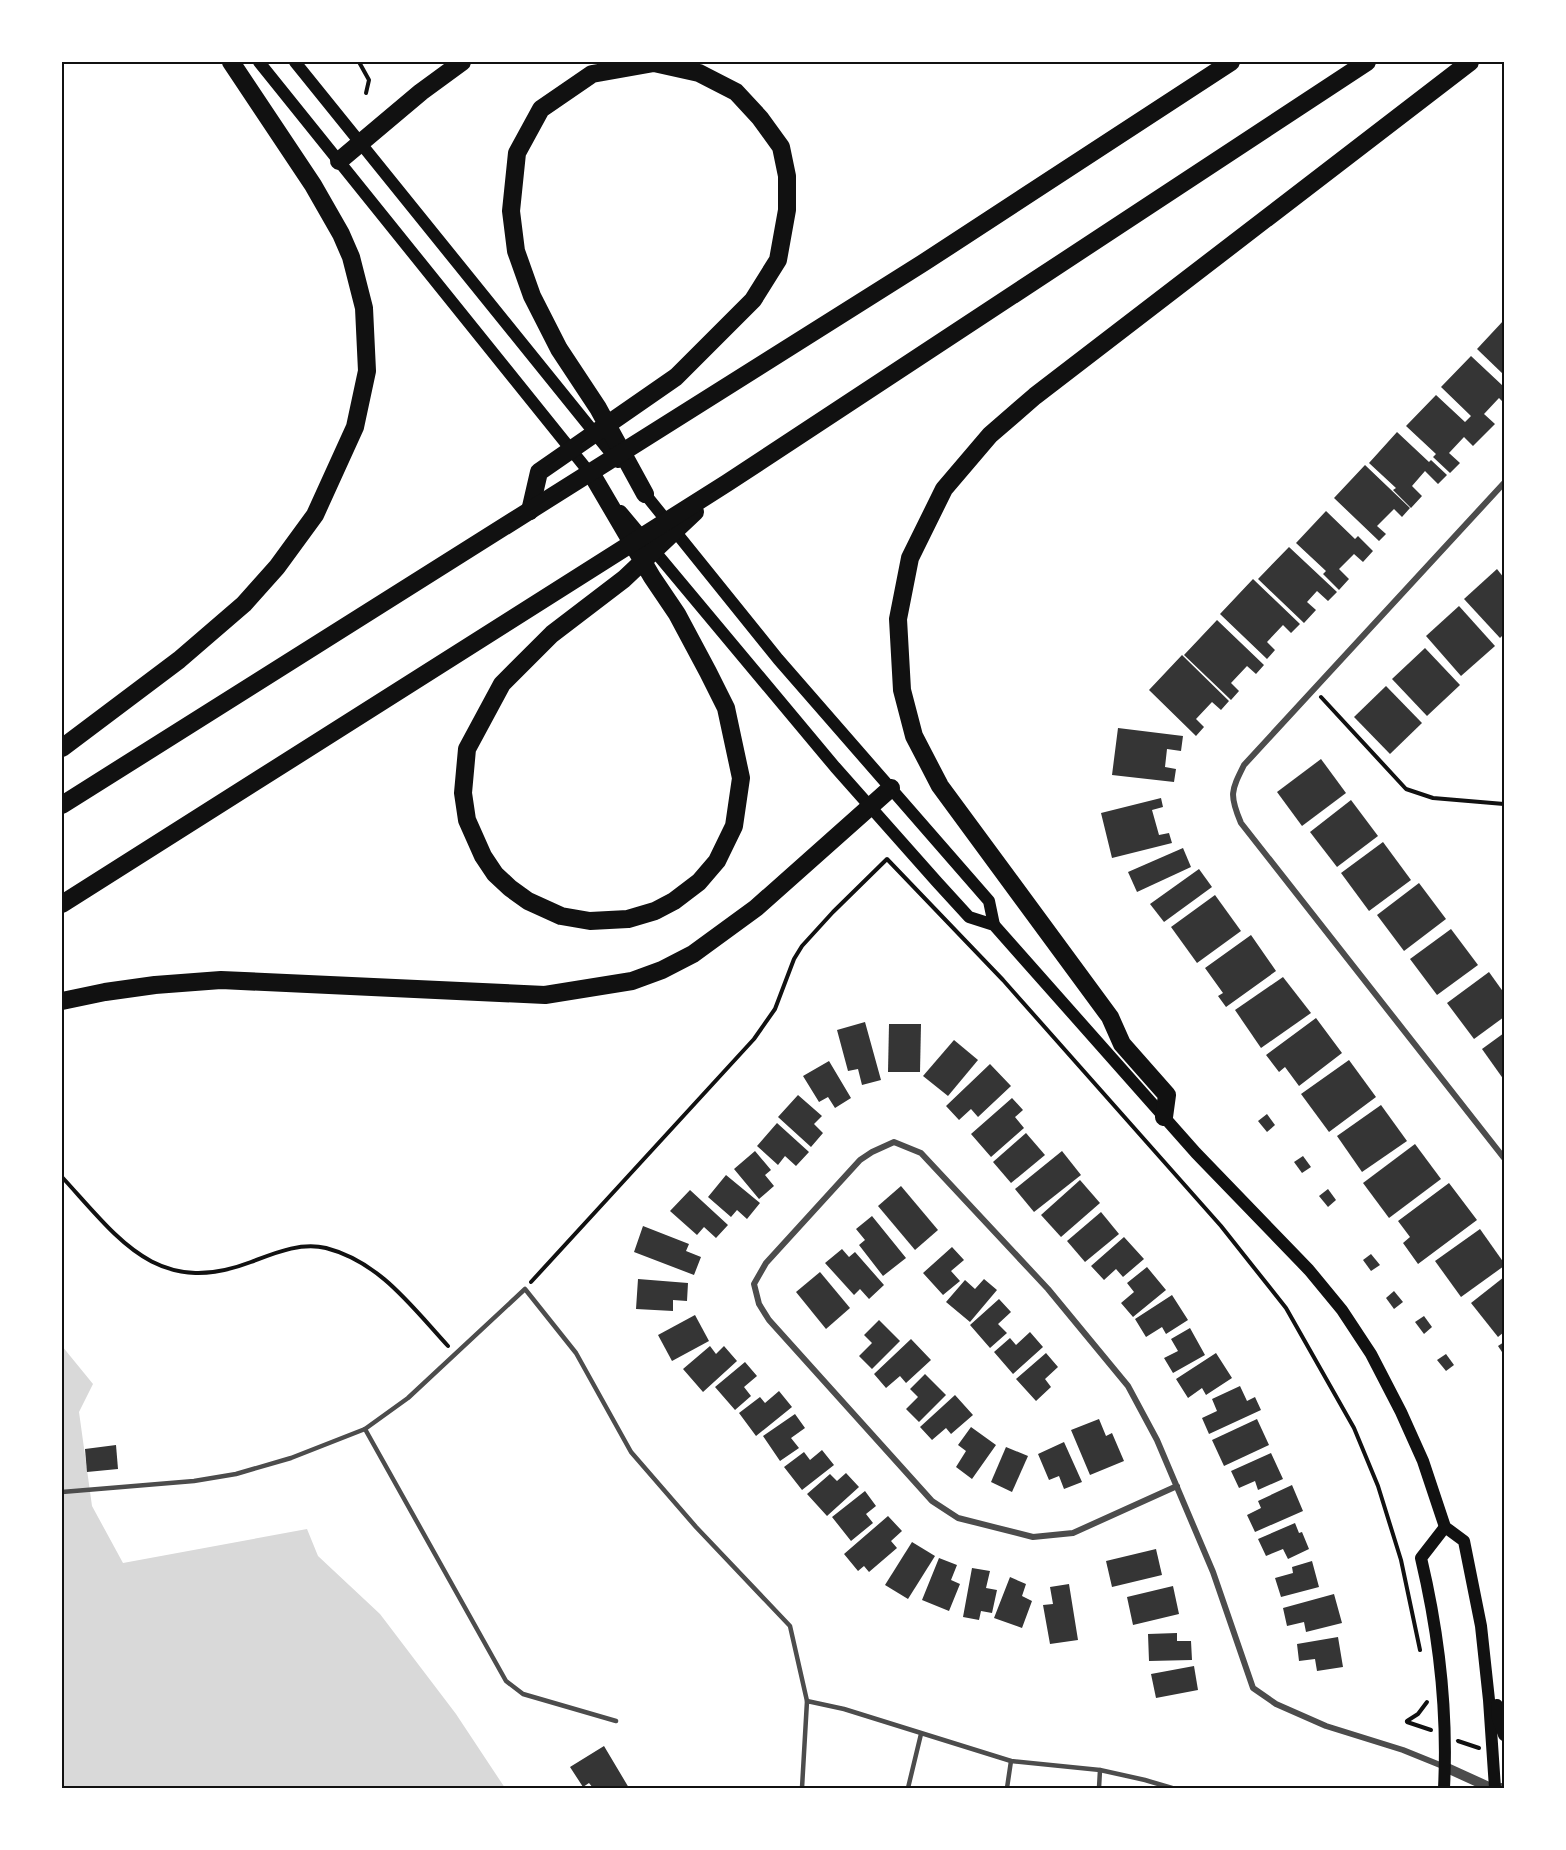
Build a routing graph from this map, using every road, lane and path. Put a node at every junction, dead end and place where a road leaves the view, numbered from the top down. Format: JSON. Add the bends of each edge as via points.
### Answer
{"nodes":[{"id":1,"x":231,"y":62,"type":"edge"},
{"id":2,"x":259,"y":62,"type":"edge"},
{"id":3,"x":295,"y":62,"type":"edge"},
{"id":4,"x":359,"y":62,"type":"edge"},
{"id":5,"x":462,"y":62,"type":"edge"},
{"id":6,"x":1231,"y":62,"type":"edge"},
{"id":7,"x":1367,"y":62,"type":"edge"},
{"id":8,"x":1470,"y":62,"type":"edge"},
{"id":9,"x":366,"y":93,"type":"dead end"},
{"id":10,"x":361,"y":143,"type":"junction"},
{"id":11,"x":339,"y":161,"type":"junction"},
{"id":12,"x":594,"y":478,"type":"junction"},
{"id":13,"x":727,"y":483,"type":"junction"},
{"id":14,"x":1504,"y":483,"type":"edge"},
{"id":15,"x":645,"y":494,"type":"junction"},
{"id":16,"x":530,"y":511,"type":"junction"},
{"id":17,"x":1315,"y":690,"type":"junction"},
{"id":18,"x":62,"y":748,"type":"edge"},
{"id":19,"x":891,"y":788,"type":"junction"},
{"id":20,"x":1504,"y":804,"type":"edge"},
{"id":21,"x":62,"y":805,"type":"edge"},
{"id":22,"x":870,"y":807,"type":"junction"},
{"id":23,"x":62,"y":904,"type":"edge"},
{"id":24,"x":994,"y":925,"type":"junction"},
{"id":25,"x":62,"y":1001,"type":"edge"},
{"id":26,"x":1164,"y":1117,"type":"junction"},
{"id":27,"x":1504,"y":1158,"type":"edge"},
{"id":28,"x":62,"y":1177,"type":"edge"},
{"id":29,"x":525,"y":1289,"type":"junction"},
{"id":30,"x":455,"y":1353,"type":"junction"},
{"id":31,"x":365,"y":1429,"type":"junction"},
{"id":32,"x":1177,"y":1486,"type":"junction"},
{"id":33,"x":62,"y":1492,"type":"edge"},
{"id":34,"x":1445,"y":1527,"type":"junction"},
{"id":35,"x":1481,"y":1626,"type":"junction"},
{"id":36,"x":1422,"y":1658,"type":"dead end"},
{"id":37,"x":1428,"y":1699,"type":"dead end"},
{"id":38,"x":807,"y":1701,"type":"junction"},
{"id":39,"x":616,"y":1721,"type":"dead end"},
{"id":40,"x":1407,"y":1721,"type":"dead end"},
{"id":41,"x":921,"y":1734,"type":"junction"},
{"id":42,"x":1504,"y":1735,"type":"edge"},
{"id":43,"x":1011,"y":1761,"type":"junction"},
{"id":44,"x":1445,"y":1767,"type":"junction"},
{"id":45,"x":1100,"y":1770,"type":"junction"},
{"id":46,"x":802,"y":1788,"type":"edge"},
{"id":47,"x":908,"y":1788,"type":"edge"},
{"id":48,"x":1007,"y":1788,"type":"edge"},
{"id":49,"x":1099,"y":1788,"type":"edge"},
{"id":50,"x":1172,"y":1788,"type":"edge"},
{"id":51,"x":1444,"y":1788,"type":"edge"},
{"id":52,"x":1493,"y":1788,"type":"edge"}],
"edges":[{"from":1,"to":18,"type":"highway","via":[[313,185],[351,257],[364,308],[367,371],[355,427],[315,515],[244,604],[179,660]]},
{"from":2,"to":11,"type":"main road"},
{"from":3,"to":10,"type":"main road"},
{"from":4,"to":9,"type":"path","via":[[369,80]]},
{"from":5,"to":10,"type":"highway"},
{"from":6,"to":16,"type":"highway","via":[[923,263]]},
{"from":7,"to":13,"type":"highway"},
{"from":8,"to":26,"type":"highway","via":[[1035,396],[990,435],[944,489],[910,558],[898,620],[902,690],[914,736],[956,810],[1110,1017],[1122,1044],[1167,1095]]},
{"from":10,"to":11,"type":"highway"},
{"from":10,"to":15,"type":"main road"},
{"from":11,"to":12,"type":"main road"},
{"from":12,"to":13,"type":"highway","via":[[652,577],[677,614],[726,708],[741,778],[734,826],[717,861],[699,882],[655,911],[590,921],[561,916],[528,901],[495,874],[467,820],[463,793],[467,749],[502,684],[552,634],[624,579]]},
{"from":12,"to":22,"type":"main road"},
{"from":13,"to":23,"type":"highway"},
{"from":14,"to":17,"type":"street"},
{"from":15,"to":16,"type":"highway","via":[[598,408],[559,349],[532,296],[516,251],[511,211],[517,153],[542,109],[592,74],[654,63],[699,74],[736,92],[781,147],[787,176],[787,210],[778,260],[753,300],[676,377],[539,472]]},
{"from":15,"to":19,"type":"main road","via":[[778,659]]},
{"from":16,"to":21,"type":"highway"},
{"from":17,"to":20,"type":"path","via":[[1406,789],[1433,798]]},
{"from":17,"to":27,"type":"street","via":[[1244,765],[1232,789],[1235,810],[1241,823]]},
{"from":19,"to":22,"type":"highway"},
{"from":19,"to":24,"type":"main road","via":[[989,901]]},
{"from":22,"to":24,"type":"main road","via":[[969,916]]},
{"from":22,"to":25,"type":"highway","via":[[756,908],[702,948],[632,981],[545,994],[221,980],[145,987]]},
{"from":24,"to":26,"type":"main road"},
{"from":26,"to":34,"type":"main road","via":[[1309,1270],[1355,1329],[1401,1412]]},
{"from":28,"to":30,"type":"path","via":[[122,1242],[178,1273],[206,1275],[300,1246],[324,1248],[360,1261],[395,1288]]},
{"from":29,"to":30,"type":"lane"},
{"from":29,"to":36,"type":"path","via":[[754,1039],[775,1009],[802,946],[887,859],[1011,989],[1221,1226],[1286,1308],[1354,1428],[1378,1486],[1401,1560]]},
{"from":29,"to":38,"type":"lane","via":[[576,1353],[631,1452],[790,1626]]},
{"from":30,"to":31,"type":"lane","via":[[408,1398]]},
{"from":31,"to":33,"type":"lane","via":[[291,1458],[236,1474]]},
{"from":31,"to":39,"type":"lane","via":[[506,1681],[523,1694]]},
{"from":32,"to":32,"type":"street","via":[[1128,1386],[1048,1289],[921,1153],[894,1142],[860,1160],[766,1263],[754,1284],[759,1305],[769,1320],[932,1501],[958,1518],[1033,1537],[1073,1533]]},
{"from":32,"to":44,"type":"street","via":[[1213,1572],[1253,1688],[1276,1704],[1326,1726]]},
{"from":34,"to":35,"type":"main road","via":[[1464,1541]]},
{"from":34,"to":44,"type":"main road","via":[[1420,1558],[1440,1662]]},
{"from":35,"to":42,"type":"main road","via":[[1488,1634],[1498,1719]]},
{"from":35,"to":52,"type":"main road"},
{"from":37,"to":40,"type":"path","via":[[1418,1714]]},
{"from":38,"to":41,"type":"lane"},
{"from":38,"to":46,"type":"lane"},
{"from":41,"to":43,"type":"lane"},
{"from":41,"to":47,"type":"lane"},
{"from":43,"to":45,"type":"lane"},
{"from":43,"to":48,"type":"lane"},
{"from":44,"to":51,"type":"main road"},
{"from":44,"to":52,"type":"street"},
{"from":45,"to":49,"type":"lane"},
{"from":45,"to":50,"type":"lane"}]}
